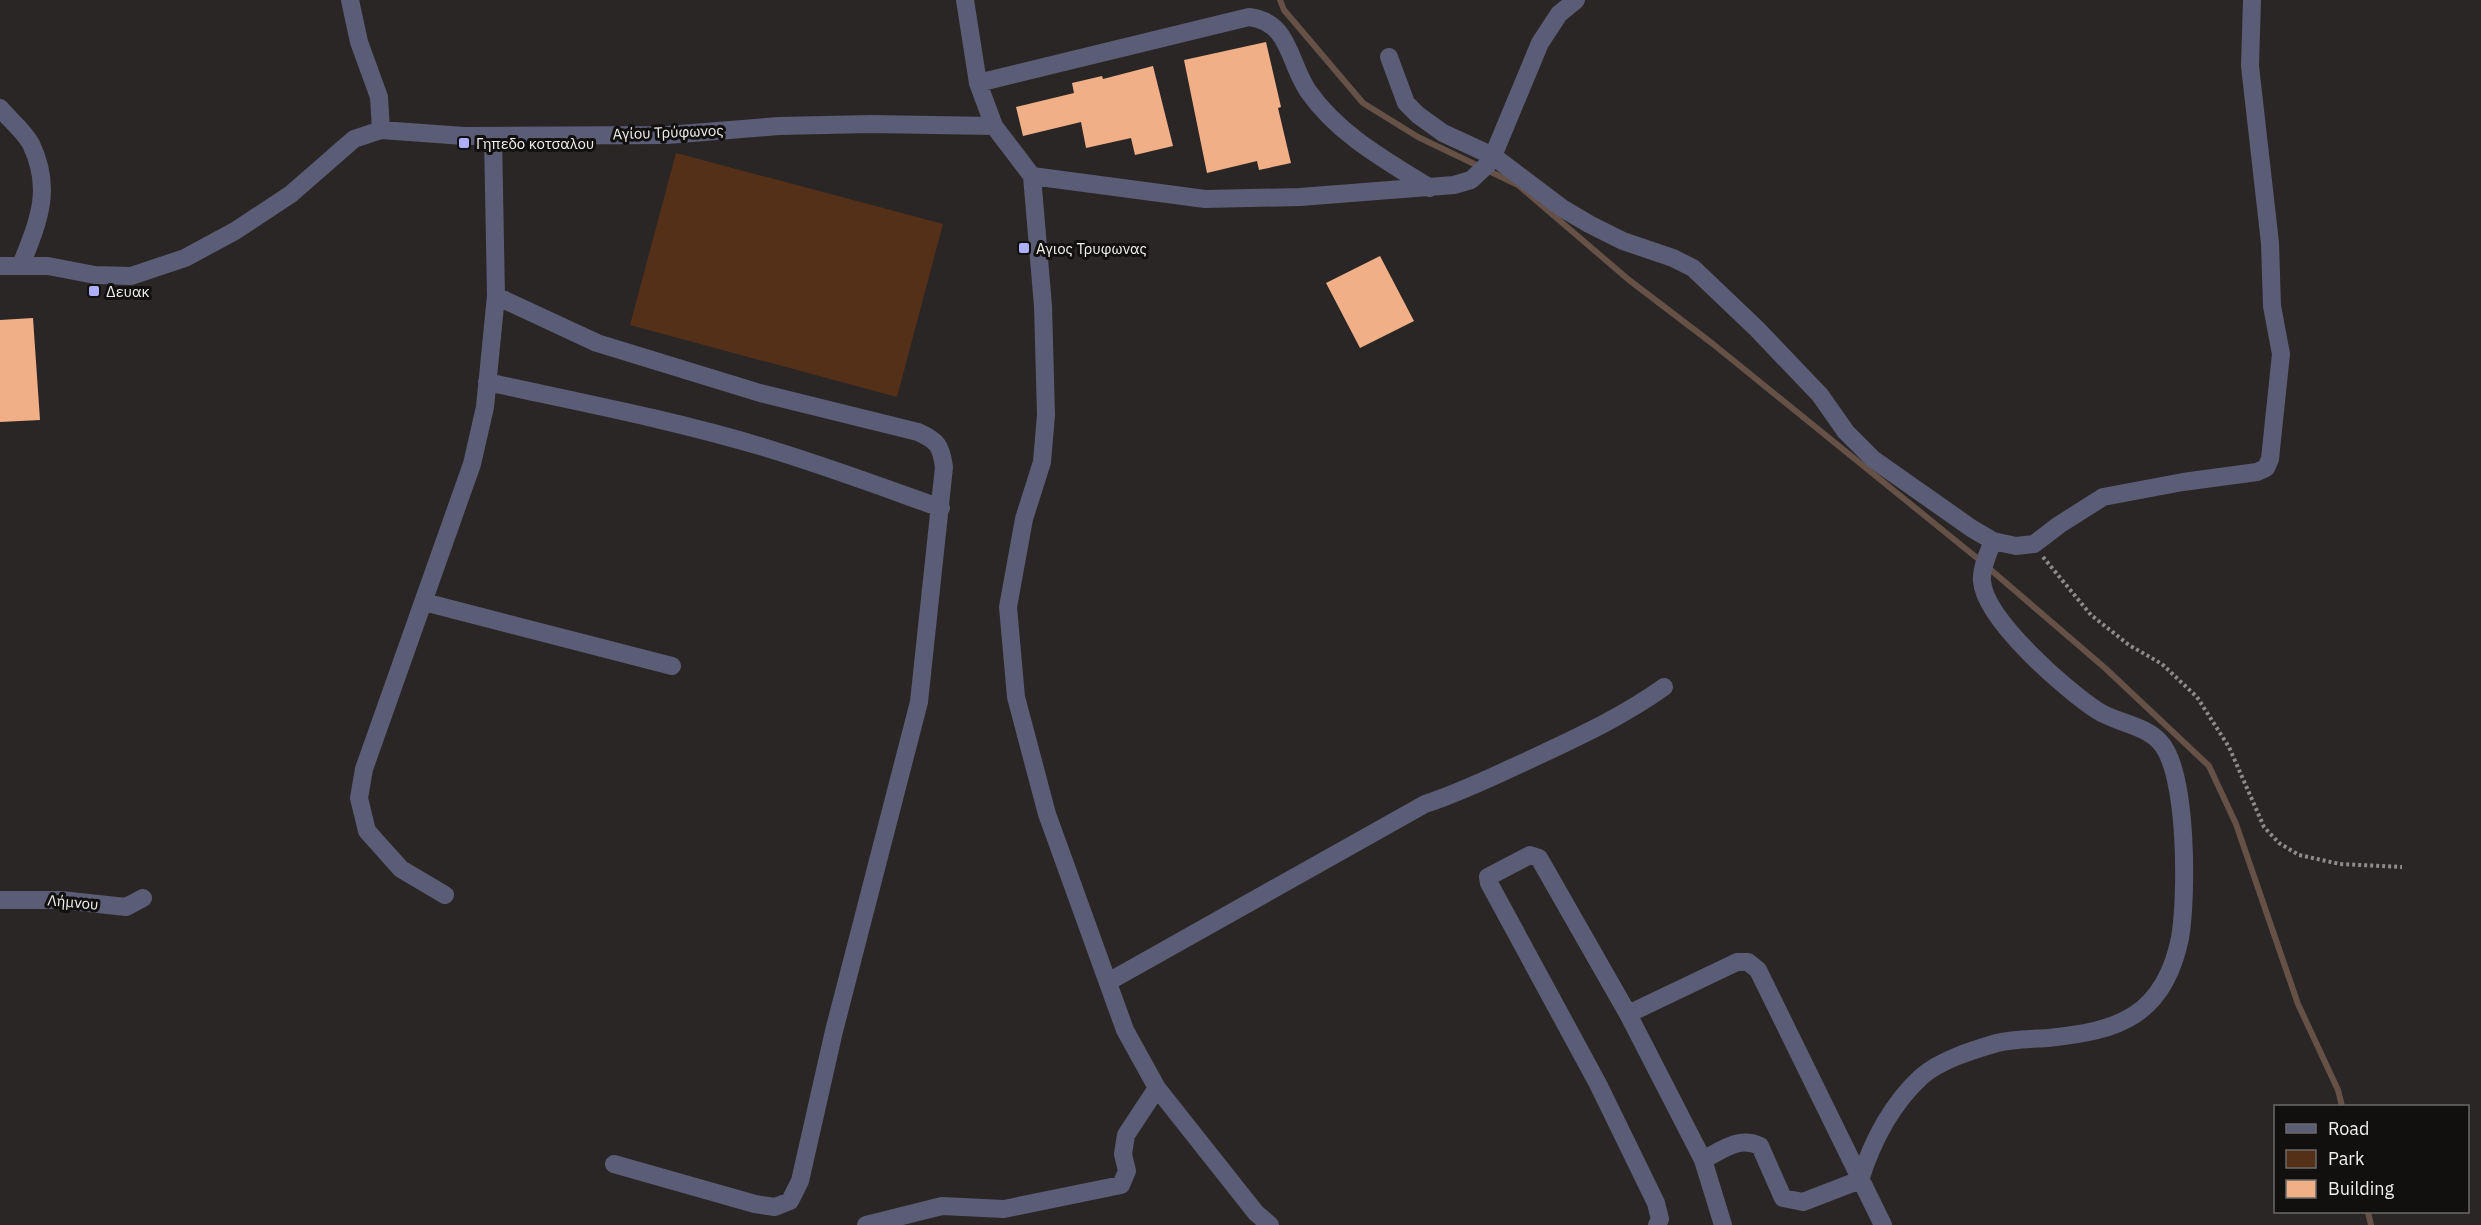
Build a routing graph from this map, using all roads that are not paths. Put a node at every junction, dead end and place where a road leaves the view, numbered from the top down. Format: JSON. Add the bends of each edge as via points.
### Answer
{"nodes":[{"id":1,"x":350,"y":0,"type":"edge"},
{"id":2,"x":965,"y":0,"type":"edge"},
{"id":3,"x":1576,"y":0,"type":"edge"},
{"id":4,"x":2252,"y":0,"type":"edge"},
{"id":5,"x":1389,"y":57,"type":"dead end"},
{"id":6,"x":978,"y":83,"type":"junction"},
{"id":7,"x":0,"y":108,"type":"edge"},
{"id":8,"x":994,"y":126,"type":"junction"},
{"id":9,"x":381,"y":130,"type":"junction"},
{"id":10,"x":493,"y":136,"type":"junction"},
{"id":11,"x":1490,"y":160,"type":"junction"},
{"id":12,"x":1032,"y":176,"type":"junction"},
{"id":13,"x":1430,"y":188,"type":"junction"},
{"id":14,"x":21,"y":265,"type":"junction"},
{"id":15,"x":0,"y":266,"type":"edge"},
{"id":16,"x":496,"y":296,"type":"junction"},
{"id":17,"x":487,"y":382,"type":"junction"},
{"id":18,"x":940,"y":508,"type":"junction"},
{"id":19,"x":1990,"y":548,"type":"junction"},
{"id":20,"x":424,"y":602,"type":"junction"},
{"id":21,"x":672,"y":666,"type":"dead end"},
{"id":22,"x":1664,"y":687,"type":"dead end"},
{"id":23,"x":445,"y":896,"type":"dead end"},
{"id":24,"x":143,"y":898,"type":"dead end"},
{"id":25,"x":0,"y":900,"type":"edge"},
{"id":26,"x":1108,"y":982,"type":"junction"},
{"id":27,"x":1628,"y":1014,"type":"junction"},
{"id":28,"x":1157,"y":1088,"type":"junction"},
{"id":29,"x":1703,"y":1160,"type":"junction"},
{"id":30,"x":614,"y":1164,"type":"dead end"},
{"id":31,"x":1860,"y":1180,"type":"junction"},
{"id":32,"x":866,"y":1225,"type":"edge"},
{"id":33,"x":1270,"y":1225,"type":"edge"},
{"id":34,"x":1657,"y":1225,"type":"edge"},
{"id":35,"x":1723,"y":1225,"type":"edge"},
{"id":36,"x":1883,"y":1225,"type":"edge"}],
"edges":[{"from":1,"to":9,"type":"street","via":[[359,42],[379,97]]},
{"from":2,"to":6,"type":"street"},
{"from":3,"to":11,"type":"street","via":[[1559,14],[1540,43]]},
{"from":4,"to":19,"type":"street","via":[[2250,66],[2270,243],[2272,306],[2281,354],[2266,468],[2103,497],[2034,544]]},
{"from":5,"to":11,"type":"street","via":[[1406,103],[1443,133]]},
{"from":6,"to":8,"type":"street"},
{"from":6,"to":13,"type":"street","via":[[1249,17],[1264,19],[1277,28],[1308,90],[1338,125],[1357,143]]},
{"from":7,"to":14,"type":"street","via":[[30,143],[44,196]]},
{"from":8,"to":10,"type":"street","name":"Αγίου Τρύφωνος","via":[[871,124],[667,135]]},
{"from":8,"to":12,"type":"street"},
{"from":9,"to":10,"type":"street","name":"Αγίου Τρύφωνος"},
{"from":9,"to":14,"type":"street","name":"Αγίου Τρύφωνος","via":[[354,139],[291,194],[235,231],[184,258],[131,276]]},
{"from":10,"to":16,"type":"street"},
{"from":11,"to":13,"type":"street","via":[[1471,180]]},
{"from":11,"to":19,"type":"street","via":[[1589,224],[1693,268],[1821,395],[1846,432],[1873,459],[1971,528]]},
{"from":12,"to":13,"type":"street","via":[[1205,199],[1300,198]]},
{"from":12,"to":26,"type":"street","via":[[1046,415],[1042,462],[1024,519],[1008,607],[1016,697],[1047,814]]},
{"from":14,"to":15,"type":"street","name":"Αγίου Τρύφωνος"},
{"from":16,"to":17,"type":"street"},
{"from":16,"to":18,"type":"street","via":[[597,343],[760,393],[933,438],[942,451],[944,467]]},
{"from":17,"to":18,"type":"street","via":[[606,407],[762,447]]},
{"from":17,"to":20,"type":"street","via":[[472,464]]},
{"from":18,"to":30,"type":"street","via":[[919,702],[834,1031],[800,1181],[790,1201],[775,1207]]},
{"from":19,"to":31,"type":"street","via":[[1982,579],[1995,613],[2069,689],[2100,712],[2161,742],[2172,762],[2185,860],[2180,939],[2160,988],[2141,1012],[2117,1025],[2077,1035],[1999,1042],[1951,1060],[1923,1076],[1877,1136]]},
{"from":20,"to":21,"type":"street"},
{"from":20,"to":23,"type":"street","via":[[364,769],[359,798],[367,831],[401,869]]},
{"from":22,"to":26,"type":"street","via":[[1629,712],[1597,728],[1454,795],[1425,804]]},
{"from":24,"to":25,"type":"street","name":"Λήμνου","via":[[126,907],[61,900]]},
{"from":26,"to":28,"type":"street","via":[[1125,1030]]},
{"from":27,"to":29,"type":"street"},
{"from":27,"to":31,"type":"street","via":[[1737,962],[1748,962],[1758,970]]},
{"from":27,"to":34,"type":"street","via":[[1539,858],[1530,855],[1488,877],[1656,1203],[1660,1219]]},
{"from":28,"to":32,"type":"street","via":[[1126,1134],[1123,1154],[1127,1171],[1121,1185],[1004,1209],[942,1206]]},
{"from":28,"to":33,"type":"street","via":[[1256,1213]]},
{"from":29,"to":31,"type":"street","via":[[1742,1141],[1751,1142],[1760,1146],[1783,1198],[1803,1202]]},
{"from":29,"to":35,"type":"street"},
{"from":31,"to":36,"type":"street"}]}
